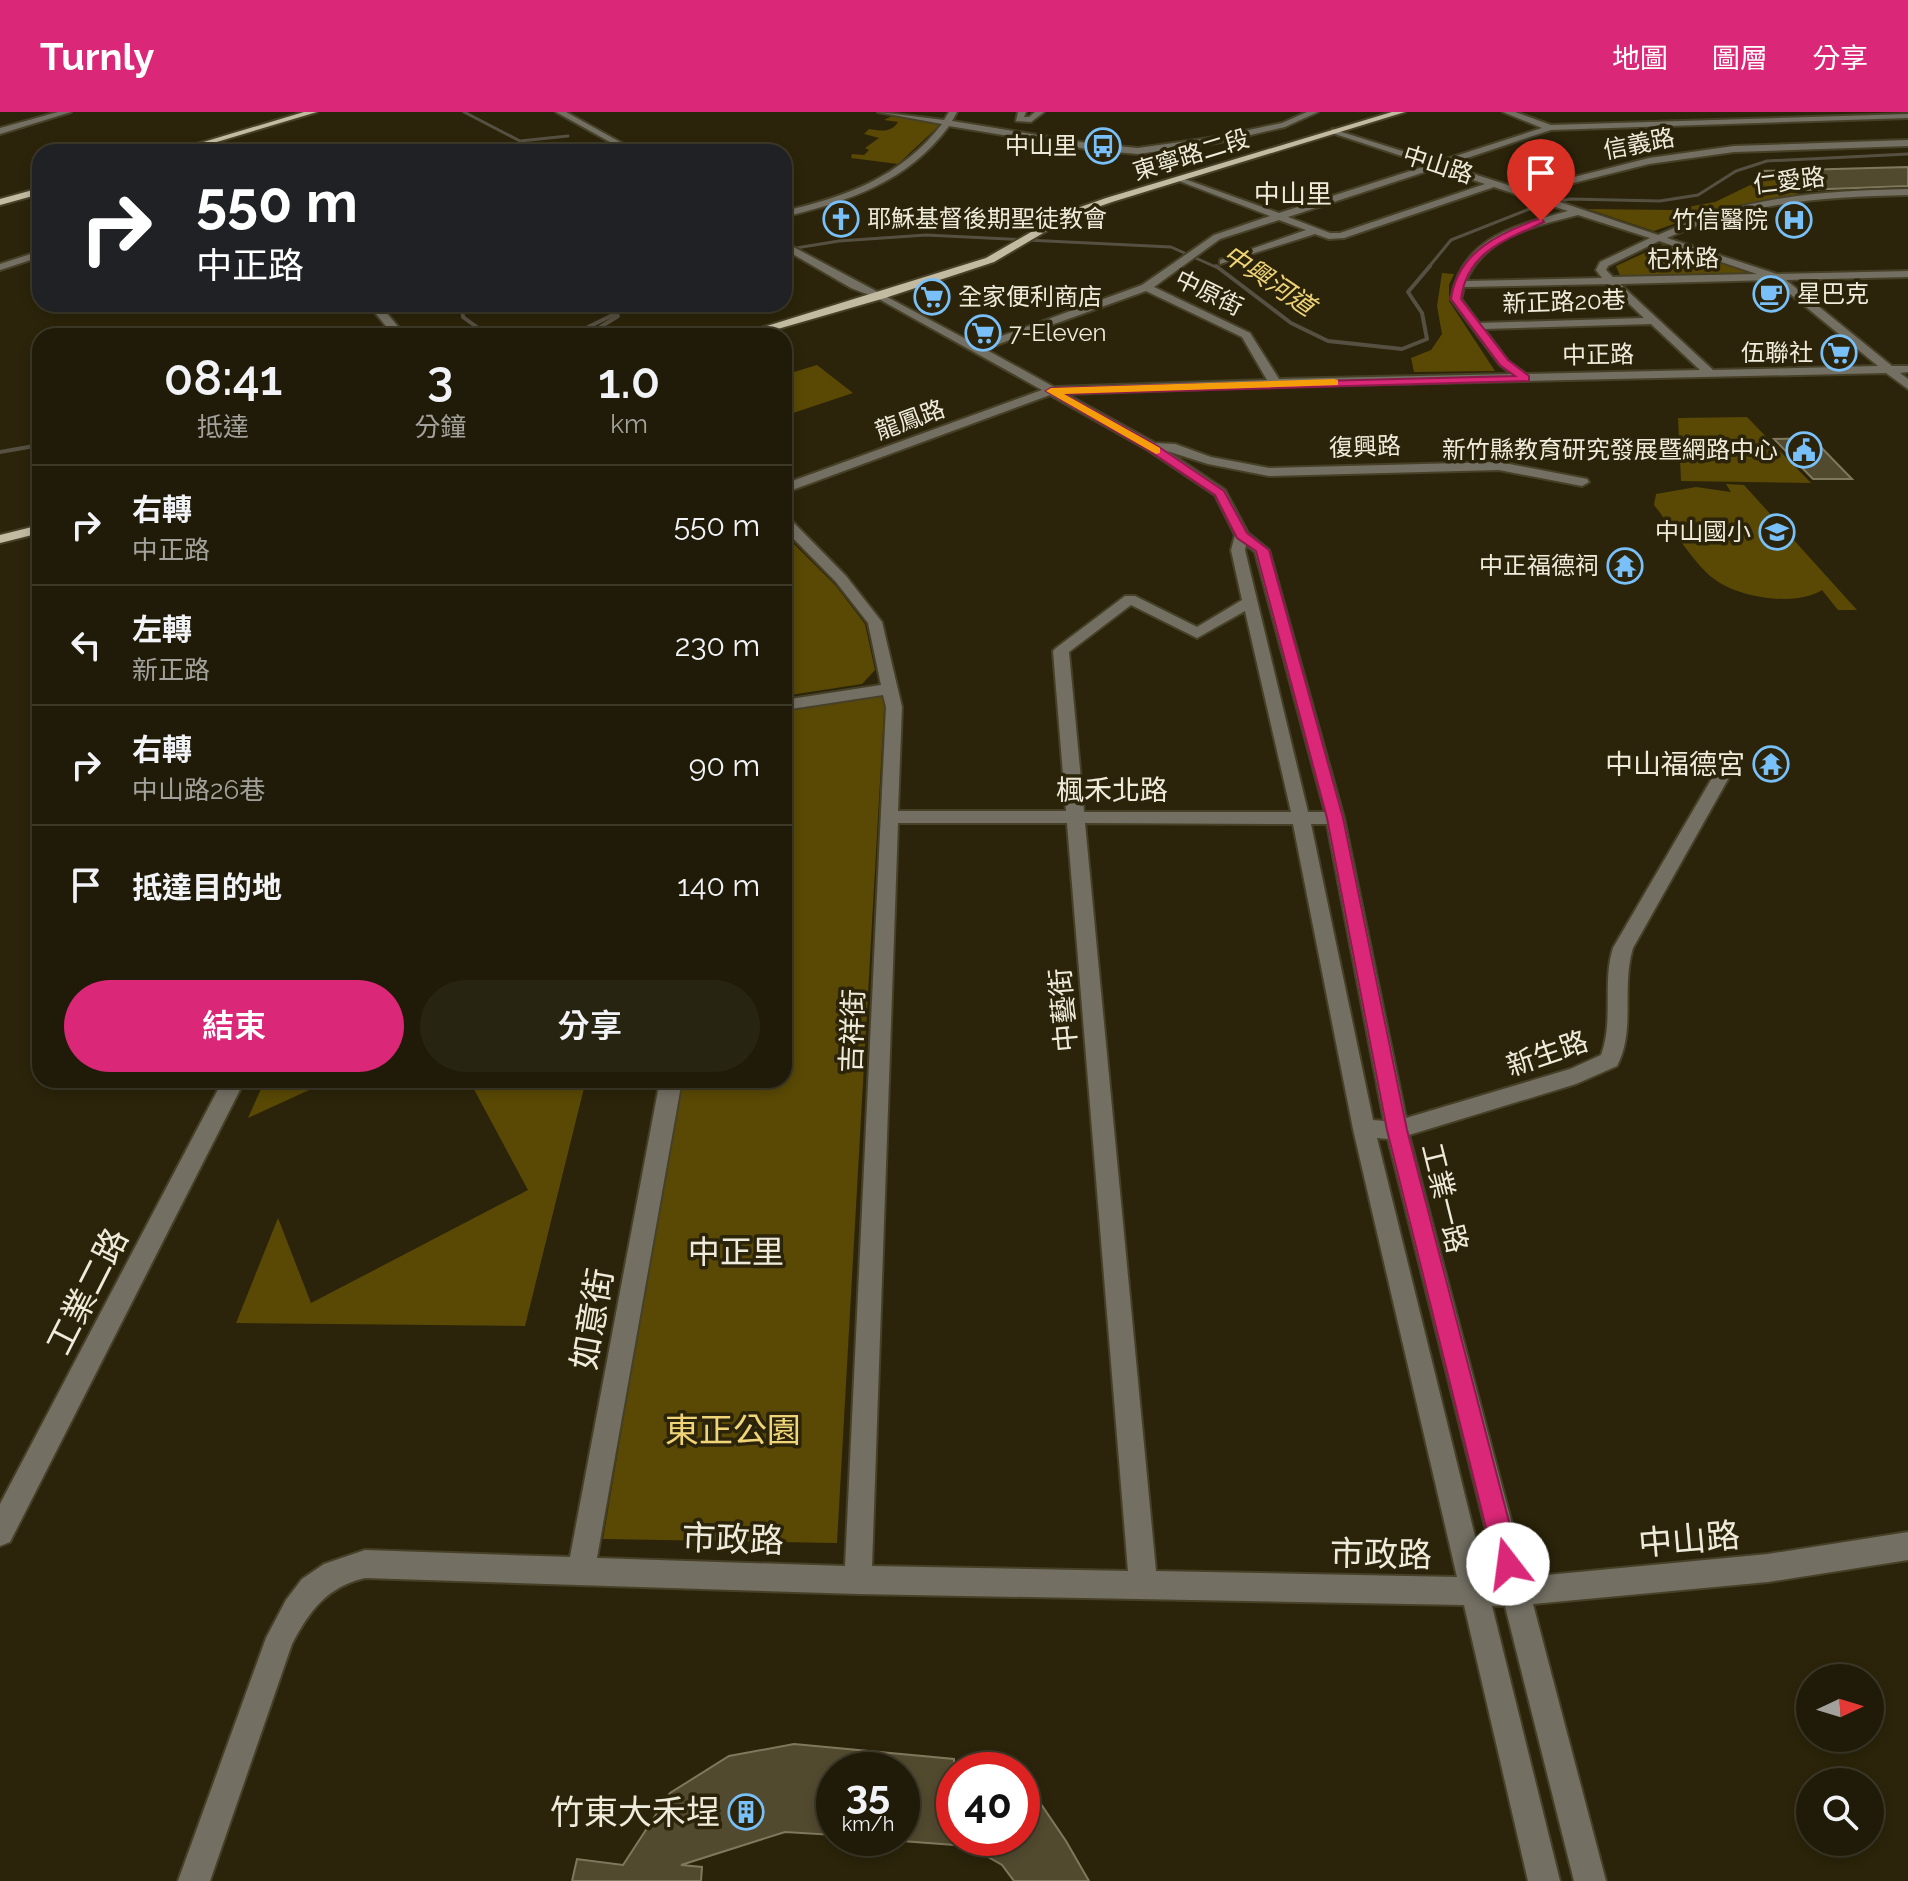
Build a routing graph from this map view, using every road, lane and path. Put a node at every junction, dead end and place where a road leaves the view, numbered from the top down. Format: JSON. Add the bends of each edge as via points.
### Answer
{"nodes":[{"id":1,"x":67,"y":112,"type":"edge"},
{"id":2,"x":313,"y":112,"type":"edge"},
{"id":3,"x":545,"y":112,"type":"edge"},
{"id":4,"x":560,"y":112,"type":"edge"},
{"id":5,"x":882,"y":112,"type":"edge"},
{"id":6,"x":953,"y":112,"type":"edge"},
{"id":7,"x":1022,"y":112,"type":"edge"},
{"id":8,"x":1040,"y":112,"type":"edge"},
{"id":9,"x":1314,"y":112,"type":"edge"},
{"id":10,"x":1401,"y":112,"type":"edge"},
{"id":11,"x":1507,"y":112,"type":"edge"},
{"id":12,"x":1849,"y":112,"type":"edge"},
{"id":13,"x":1908,"y":116,"type":"edge"},
{"id":14,"x":1859,"y":118,"type":"junction"},
{"id":15,"x":948,"y":122,"type":"junction"},
{"id":16,"x":1872,"y":126,"type":"dead end"},
{"id":17,"x":1550,"y":128,"type":"junction"},
{"id":18,"x":0,"y":131,"type":"edge"},
{"id":19,"x":1335,"y":131,"type":"junction"},
{"id":20,"x":1884,"y":134,"type":"dead end"},
{"id":21,"x":203,"y":144,"type":"edge"},
{"id":22,"x":603,"y":144,"type":"edge"},
{"id":23,"x":619,"y":144,"type":"edge"},
{"id":24,"x":1905,"y":145,"type":"edge"},
{"id":25,"x":1435,"y":164,"type":"junction"},
{"id":26,"x":1182,"y":179,"type":"junction"},
{"id":27,"x":1495,"y":183,"type":"junction"},
{"id":28,"x":1908,"y":192,"type":"edge"},
{"id":29,"x":32,"y":193,"type":"edge"},
{"id":30,"x":1524,"y":193,"type":"junction"},
{"id":31,"x":0,"y":202,"type":"edge"},
{"id":32,"x":1581,"y":211,"type":"junction"},
{"id":33,"x":792,"y":212,"type":"edge"},
{"id":34,"x":1276,"y":217,"type":"junction"},
{"id":35,"x":1314,"y":231,"type":"junction"},
{"id":36,"x":1660,"y":237,"type":"junction"},
{"id":37,"x":796,"y":247,"type":"edge"},
{"id":38,"x":32,"y":257,"type":"edge"},
{"id":39,"x":1224,"y":262,"type":"dead end"},
{"id":40,"x":0,"y":267,"type":"edge"},
{"id":41,"x":1908,"y":274,"type":"edge"},
{"id":42,"x":1776,"y":277,"type":"junction"},
{"id":43,"x":1610,"y":280,"type":"junction"},
{"id":44,"x":1458,"y":284,"type":"junction"},
{"id":45,"x":1146,"y":287,"type":"junction"},
{"id":46,"x":881,"y":296,"type":"junction"},
{"id":47,"x":380,"y":312,"type":"edge"},
{"id":48,"x":1653,"y":321,"type":"junction"},
{"id":49,"x":1477,"y":326,"type":"junction"},
{"id":50,"x":393,"y":328,"type":"edge"},
{"id":51,"x":769,"y":328,"type":"edge"},
{"id":52,"x":975,"y":349,"type":"junction"},
{"id":53,"x":1504,"y":363,"type":"junction"},
{"id":54,"x":1888,"y":369,"type":"junction"},
{"id":55,"x":1908,"y":369,"type":"edge"},
{"id":56,"x":1711,"y":374,"type":"junction"},
{"id":57,"x":1502,"y":379,"type":"junction"},
{"id":58,"x":1526,"y":379,"type":"junction"},
{"id":59,"x":1275,"y":383,"type":"junction"},
{"id":60,"x":1908,"y":385,"type":"edge"},
{"id":61,"x":1051,"y":391,"type":"junction"},
{"id":62,"x":1152,"y":447,"type":"junction"},
{"id":63,"x":1582,"y":482,"type":"dead end"},
{"id":64,"x":792,"y":486,"type":"edge"},
{"id":65,"x":792,"y":529,"type":"edge"},
{"id":66,"x":32,"y":531,"type":"edge"},
{"id":67,"x":1242,"y":535,"type":"junction"},
{"id":68,"x":0,"y":539,"type":"edge"},
{"id":69,"x":1250,"y":602,"type":"junction"},
{"id":70,"x":889,"y":689,"type":"junction"},
{"id":71,"x":792,"y":704,"type":"edge"},
{"id":72,"x":1732,"y":758,"type":"dead end"},
{"id":73,"x":889,"y":817,"type":"junction"},
{"id":74,"x":1074,"y":818,"type":"junction"},
{"id":75,"x":1301,"y":818,"type":"junction"},
{"id":76,"x":1335,"y":818,"type":"junction"},
{"id":77,"x":230,"y":1088,"type":"edge"},
{"id":78,"x":670,"y":1088,"type":"edge"},
{"id":79,"x":1364,"y":1129,"type":"junction"},
{"id":80,"x":1397,"y":1130,"type":"junction"},
{"id":81,"x":1435,"y":1423,"type":"junction"},
{"id":82,"x":1471,"y":1423,"type":"junction"},
{"id":83,"x":0,"y":1532,"type":"edge"},
{"id":84,"x":1908,"y":1546,"type":"edge"},
{"id":85,"x":581,"y":1570,"type":"junction"},
{"id":86,"x":858,"y":1580,"type":"junction"},
{"id":87,"x":1143,"y":1585,"type":"junction"},
{"id":88,"x":1476,"y":1592,"type":"junction"},
{"id":89,"x":1515,"y":1592,"type":"junction"},
{"id":90,"x":194,"y":1881,"type":"edge"},
{"id":91,"x":1544,"y":1881,"type":"edge"},
{"id":92,"x":1590,"y":1881,"type":"edge"}],
"edges":[{"from":1,"to":18,"type":"street"},
{"from":2,"to":21,"type":"main road"},
{"from":3,"to":22,"type":"street"},
{"from":4,"to":23,"type":"street"},
{"from":5,"to":15,"type":"street"},
{"from":6,"to":15,"type":"street"},
{"from":7,"to":8,"type":"street","via":[[1019,119],[1031,120]]},
{"from":9,"to":15,"type":"street","via":[[1285,125],[1138,151]]},
{"from":10,"to":19,"type":"main road","name":"東寧路二段"},
{"from":11,"to":17,"type":"street"},
{"from":12,"to":14,"type":"street"},
{"from":13,"to":14,"type":"street"},
{"from":14,"to":16,"type":"street"},
{"from":14,"to":17,"type":"street"},
{"from":15,"to":33,"type":"street","via":[[920,152],[872,187]]},
{"from":17,"to":25,"type":"street"},
{"from":19,"to":25,"type":"street","name":"中山路"},
{"from":19,"to":26,"type":"main road","name":"東寧路二段"},
{"from":20,"to":24,"type":"street"},
{"from":24,"to":30,"type":"street","name":"信義路","via":[[1734,149],[1649,161]]},
{"from":25,"to":27,"type":"street","name":"中山路"},
{"from":25,"to":34,"type":"street"},
{"from":26,"to":34,"type":"street"},
{"from":26,"to":46,"type":"main road","name":"東寧路二段","via":[[1069,214],[990,260]]},
{"from":27,"to":30,"type":"street","name":"中山路"},
{"from":27,"to":35,"type":"street","via":[[1341,236]]},
{"from":28,"to":36,"type":"street","name":"仁愛路","via":[[1753,205]]},
{"from":29,"to":31,"type":"main road"},
{"from":30,"to":32,"type":"street","name":"中山路"},
{"from":32,"to":36,"type":"street"},
{"from":32,"to":44,"type":"street","via":[[1541,221],[1481,248]]},
{"from":34,"to":35,"type":"street"},
{"from":34,"to":45,"type":"street","via":[[1217,237]]},
{"from":35,"to":39,"type":"street"},
{"from":36,"to":42,"type":"street"},
{"from":36,"to":43,"type":"street","name":"仁愛路","via":[[1604,264],[1601,270]]},
{"from":37,"to":46,"type":"street","via":[[855,286]]},
{"from":38,"to":40,"type":"street"},
{"from":41,"to":42,"type":"street","name":"杞林路"},
{"from":42,"to":43,"type":"street","name":"杞林路"},
{"from":42,"to":54,"type":"street"},
{"from":43,"to":44,"type":"street","name":"杞林路"},
{"from":43,"to":48,"type":"street"},
{"from":44,"to":49,"type":"street","via":[[1456,299]]},
{"from":45,"to":52,"type":"street"},
{"from":45,"to":59,"type":"street","name":"中原街","via":[[1246,335]]},
{"from":46,"to":51,"type":"main road"},
{"from":46,"to":52,"type":"street"},
{"from":47,"to":50,"type":"street"},
{"from":48,"to":49,"type":"street","name":"新正路20巷"},
{"from":48,"to":56,"type":"street"},
{"from":49,"to":53,"type":"street"},
{"from":52,"to":61,"type":"street"},
{"from":53,"to":57,"type":"street","via":[[1498,372]]},
{"from":53,"to":58,"type":"street"},
{"from":54,"to":55,"type":"street","name":"中正路"},
{"from":54,"to":56,"type":"street","name":"中正路"},
{"from":54,"to":60,"type":"street"},
{"from":56,"to":58,"type":"street","name":"中正路"},
{"from":57,"to":58,"type":"street","name":"中正路"},
{"from":57,"to":59,"type":"street","name":"中正路"},
{"from":59,"to":61,"type":"street","name":"中正路"},
{"from":61,"to":62,"type":"street","name":"工業一路"},
{"from":61,"to":64,"type":"street","name":"龍鳳路"},
{"from":62,"to":63,"type":"street","name":"復興路","via":[[1269,472],[1499,466]]},
{"from":62,"to":67,"type":"street","name":"工業一路","via":[[1220,493]]},
{"from":65,"to":70,"type":"street","name":"吉祥街","via":[[875,622]]},
{"from":66,"to":68,"type":"main road"},
{"from":67,"to":69,"type":"street","name":"工業一路","via":[[1238,550]]},
{"from":67,"to":76,"type":"street","name":"工業一路","via":[[1262,550]]},
{"from":69,"to":74,"type":"street","name":"中藝街","via":[[1197,633],[1130,599],[1061,651]]},
{"from":69,"to":75,"type":"street","name":"工業一路"},
{"from":70,"to":71,"type":"street"},
{"from":70,"to":73,"type":"street","name":"吉祥街","via":[[894,707]]},
{"from":72,"to":80,"type":"street","name":"新生路","via":[[1619,958],[1614,985],[1617,1046],[1610,1060],[1576,1076]]},
{"from":73,"to":74,"type":"street","name":"楓禾北路"},
{"from":73,"to":86,"type":"street","name":"吉祥街"},
{"from":74,"to":75,"type":"street","name":"楓禾北路"},
{"from":74,"to":87,"type":"street","name":"中藝街"},
{"from":75,"to":76,"type":"street","name":"楓禾北路"},
{"from":75,"to":79,"type":"street","name":"工業一路"},
{"from":76,"to":80,"type":"street","name":"工業一路"},
{"from":77,"to":83,"type":"street","name":"工業二路"},
{"from":78,"to":85,"type":"street","name":"如意街"},
{"from":79,"to":80,"type":"street","name":"新生路"},
{"from":79,"to":81,"type":"street","name":"工業一路"},
{"from":80,"to":82,"type":"street","name":"工業一路"},
{"from":81,"to":82,"type":"street"},
{"from":81,"to":88,"type":"street","name":"工業一路"},
{"from":82,"to":89,"type":"street","name":"工業一路"},
{"from":84,"to":89,"type":"street","name":"中山路","via":[[1768,1568]]},
{"from":85,"to":86,"type":"street","name":"市政路"},
{"from":85,"to":90,"type":"street","name":"市政路","via":[[365,1564],[339,1569],[315,1583],[280,1638]]},
{"from":86,"to":87,"type":"street","name":"市政路"},
{"from":87,"to":88,"type":"street","name":"市政路"},
{"from":88,"to":89,"type":"street","name":"中山路"},
{"from":88,"to":91,"type":"street","name":"工業一路"},
{"from":89,"to":92,"type":"street","name":"工業一路"}]}
